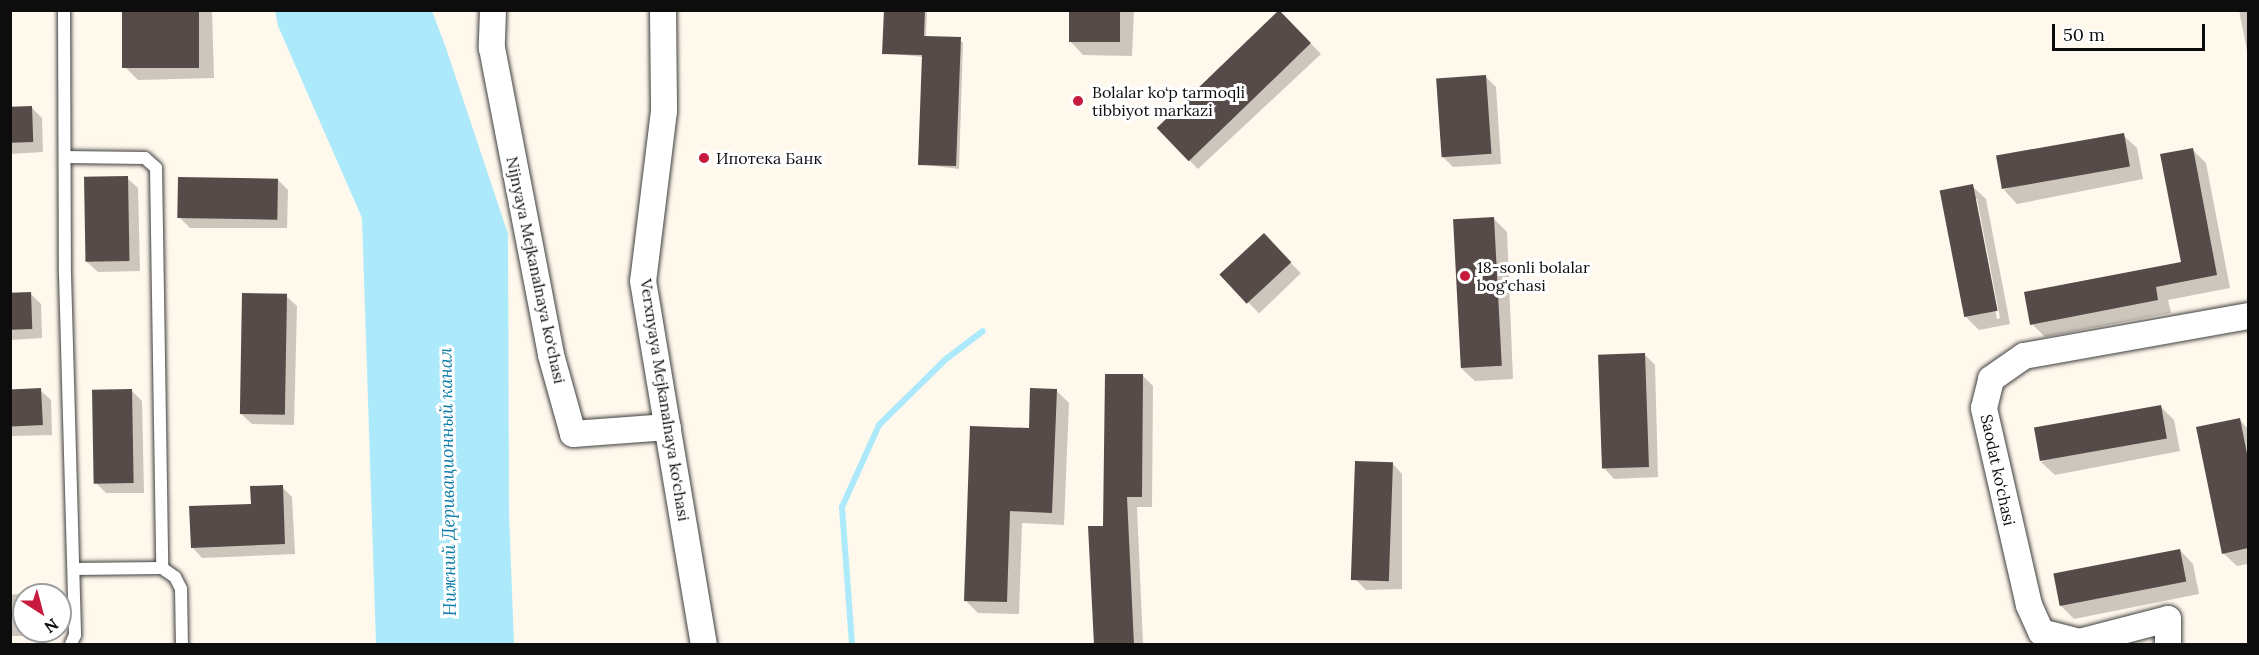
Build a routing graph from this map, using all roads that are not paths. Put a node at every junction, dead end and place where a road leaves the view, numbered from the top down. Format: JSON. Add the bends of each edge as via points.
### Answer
{"nodes":[{"id":1,"x":64,"y":10,"type":"edge"},
{"id":2,"x":493,"y":10,"type":"edge"},
{"id":3,"x":663,"y":10,"type":"edge"},
{"id":4,"x":64,"y":157,"type":"junction"},
{"id":5,"x":2248,"y":316,"type":"edge"},
{"id":6,"x":668,"y":427,"type":"junction"},
{"id":7,"x":162,"y":568,"type":"junction"},
{"id":8,"x":74,"y":569,"type":"junction"},
{"id":9,"x":70,"y":645,"type":"edge"},
{"id":10,"x":182,"y":645,"type":"edge"},
{"id":11,"x":704,"y":645,"type":"edge"},
{"id":12,"x":2168,"y":645,"type":"edge"}],
"edges":[{"from":1,"to":4,"type":"lane"},
{"from":2,"to":6,"type":"street","name":"Nijnyaya Mejkanalnaya ko‘chasi","via":[[492,48],[551,355],[573,434]]},
{"from":3,"to":6,"type":"street","name":"Verxnyaya Mejkanalnaya ko‘chasi","via":[[664,111],[643,281]]},
{"from":4,"to":7,"type":"lane","via":[[145,158],[156,168]]},
{"from":4,"to":8,"type":"lane"},
{"from":5,"to":12,"type":"street","name":"Saodat ko‘chasi","via":[[2024,356],[1991,379],[1984,408],[2028,605],[2041,632],[2080,642],[2168,619]]},
{"from":6,"to":11,"type":"street","name":"Verxnyaya Mejkanalnaya ko‘chasi"},
{"from":7,"to":8,"type":"lane"},
{"from":7,"to":10,"type":"lane","via":[[175,576],[181,589]]},
{"from":8,"to":9,"type":"lane","via":[[75,635]]}]}
